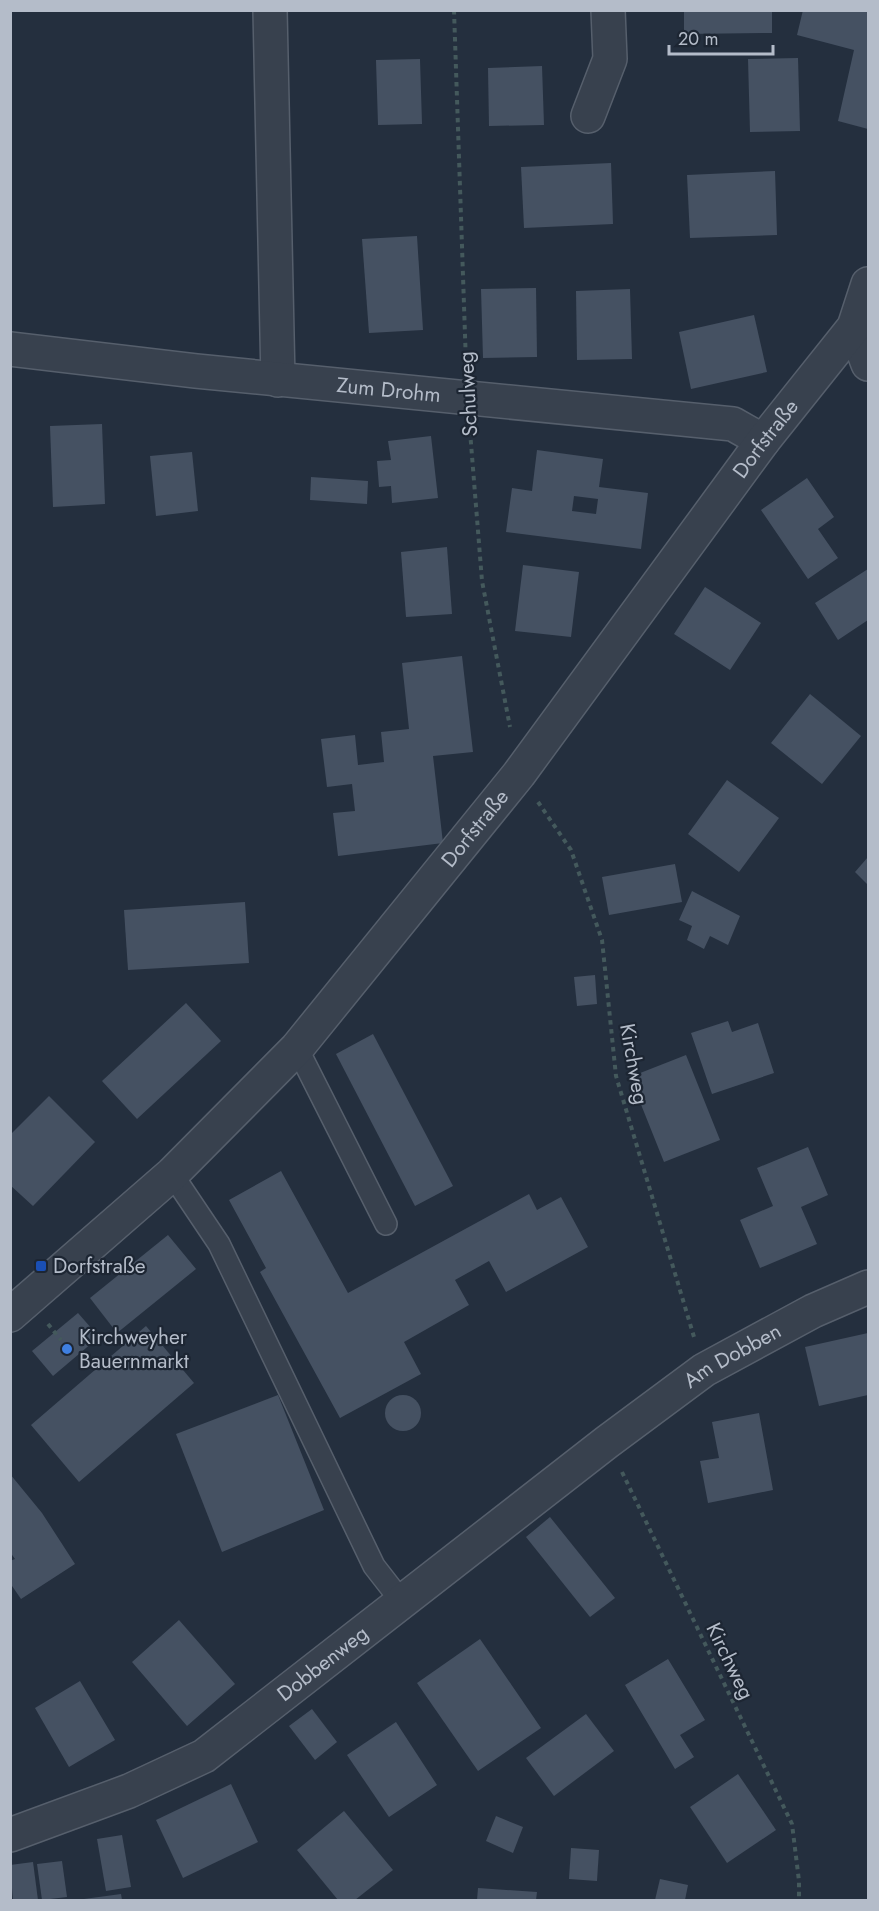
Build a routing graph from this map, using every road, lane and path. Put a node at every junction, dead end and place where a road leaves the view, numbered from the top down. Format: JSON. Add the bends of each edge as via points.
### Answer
{"nodes":[{"id":1,"x":270,"y":10,"type":"edge"},
{"id":2,"x":454,"y":10,"type":"edge"},
{"id":3,"x":608,"y":10,"type":"edge"},
{"id":4,"x":588,"y":116,"type":"dead end"},
{"id":5,"x":868,"y":284,"type":"edge"},
{"id":6,"x":854,"y":327,"type":"junction"},
{"id":7,"x":10,"y":349,"type":"edge"},
{"id":8,"x":868,"y":364,"type":"edge"},
{"id":9,"x":278,"y":380,"type":"junction"},
{"id":10,"x":467,"y":397,"type":"junction"},
{"id":11,"x":763,"y":441,"type":"junction"},
{"id":12,"x":519,"y":774,"type":"junction"},
{"id":13,"x":297,"y":1048,"type":"junction"},
{"id":14,"x":172,"y":1173,"type":"junction"},
{"id":15,"x":386,"y":1224,"type":"dead end"},
{"id":16,"x":868,"y":1287,"type":"edge"},
{"id":17,"x":10,"y":1315,"type":"edge"},
{"id":18,"x":704,"y":1370,"type":"junction"},
{"id":19,"x":607,"y":1442,"type":"junction"},
{"id":20,"x":402,"y":1602,"type":"junction"},
{"id":21,"x":10,"y":1835,"type":"edge"},
{"id":22,"x":799,"y":1900,"type":"edge"}],
"edges":[{"from":1,"to":9,"type":"street"},
{"from":2,"to":10,"type":"path","name":"Schulweg"},
{"from":3,"to":4,"type":"street","via":[[610,58]]},
{"from":5,"to":6,"type":"street","name":"Dorfstraße"},
{"from":6,"to":8,"type":"street"},
{"from":6,"to":11,"type":"street","name":"Dorfstraße"},
{"from":7,"to":9,"type":"street","name":"Zum Drohm"},
{"from":9,"to":10,"type":"street","name":"Zum Drohm"},
{"from":10,"to":11,"type":"street","name":"Zum Drohm","via":[[733,423]]},
{"from":10,"to":12,"type":"path","name":"Schulweg","via":[[482,581]]},
{"from":11,"to":12,"type":"street","name":"Dorfstraße"},
{"from":12,"to":13,"type":"street","name":"Dorfstraße"},
{"from":12,"to":18,"type":"path","name":"Kirchweg","via":[[571,850],[602,940],[616,1076]]},
{"from":13,"to":14,"type":"street","name":"Dorfstraße"},
{"from":13,"to":15,"type":"lane"},
{"from":14,"to":17,"type":"street","name":"Dorfstraße"},
{"from":14,"to":20,"type":"lane","via":[[219,1244],[374,1566]]},
{"from":16,"to":18,"type":"street","name":"Am Dobben","via":[[813,1311]]},
{"from":18,"to":19,"type":"street","name":"Am Dobben"},
{"from":19,"to":20,"type":"street","name":"Dobbenweg"},
{"from":19,"to":22,"type":"path","name":"Kirchweg","via":[[792,1824]]},
{"from":20,"to":21,"type":"street","name":"Dobbenweg","via":[[204,1756],[129,1791]]}]}
